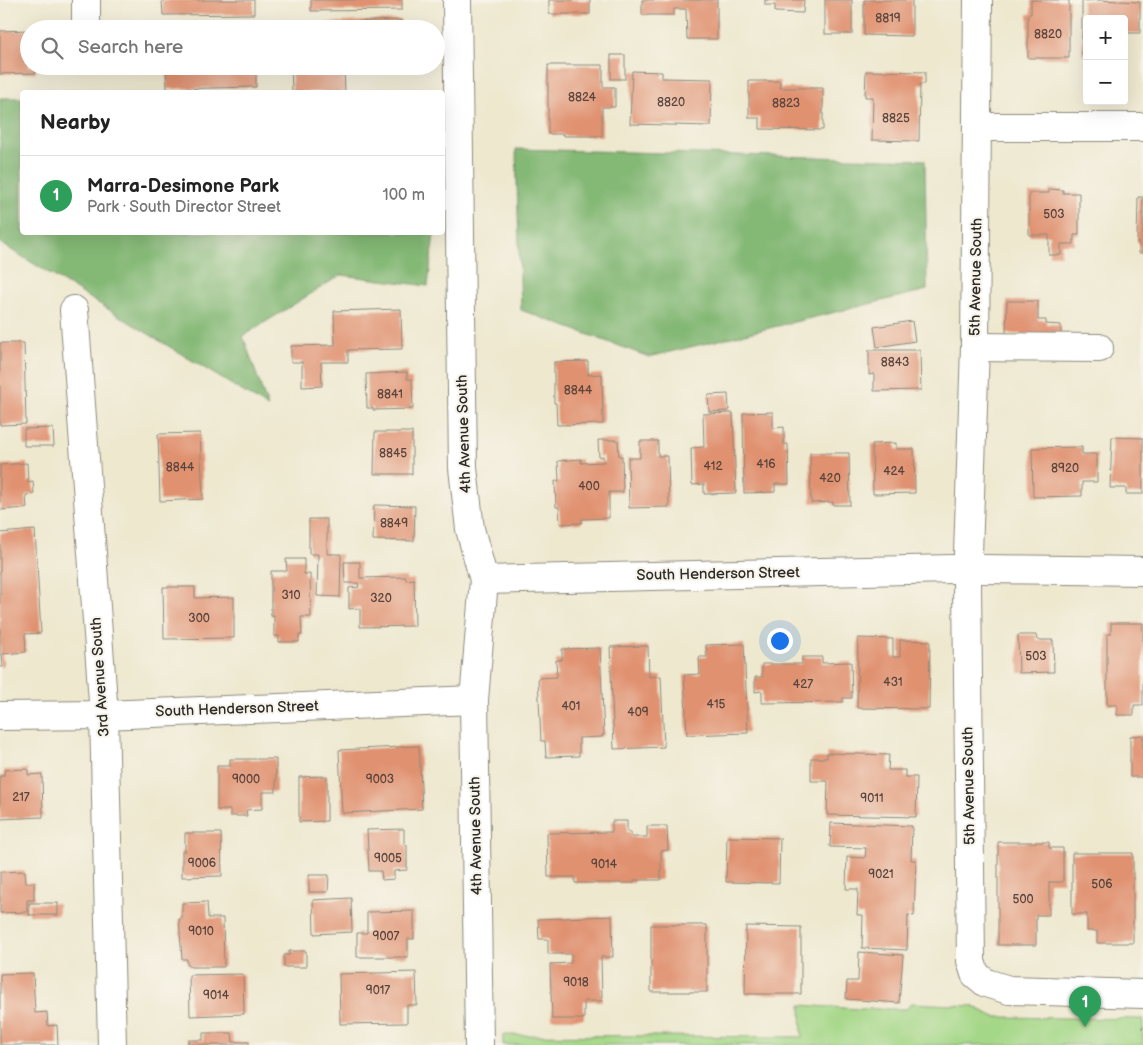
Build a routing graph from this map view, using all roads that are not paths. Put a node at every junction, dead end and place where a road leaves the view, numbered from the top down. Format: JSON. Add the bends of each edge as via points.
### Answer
{"nodes":[{"id":1,"x":86,"y":0,"type":"edge"},
{"id":2,"x":457,"y":0,"type":"edge"},
{"id":3,"x":978,"y":0,"type":"edge"},
{"id":4,"x":86,"y":20,"type":"edge"},
{"id":5,"x":977,"y":127,"type":"junction"},
{"id":6,"x":1143,"y":127,"type":"edge"},
{"id":7,"x":74,"y":310,"type":"dead end"},
{"id":8,"x":975,"y":347,"type":"junction"},
{"id":9,"x":1099,"y":348,"type":"dead end"},
{"id":10,"x":967,"y":569,"type":"junction"},
{"id":11,"x":1143,"y":571,"type":"edge"},
{"id":12,"x":484,"y":580,"type":"junction"},
{"id":13,"x":474,"y":700,"type":"junction"},
{"id":14,"x":104,"y":714,"type":"junction"},
{"id":15,"x":0,"y":716,"type":"edge"},
{"id":16,"x":1143,"y":994,"type":"edge"},
{"id":17,"x":112,"y":1045,"type":"edge"},
{"id":18,"x":478,"y":1045,"type":"edge"}],
"edges":[{"from":1,"to":4,"type":"street"},
{"from":2,"to":12,"type":"street","name":"4th Avenue South","via":[[463,468],[470,529]]},
{"from":3,"to":5,"type":"street","name":"5th Avenue South"},
{"from":5,"to":6,"type":"street"},
{"from":5,"to":8,"type":"street","name":"5th Avenue South"},
{"from":7,"to":14,"type":"street","name":"3rd Avenue South"},
{"from":8,"to":9,"type":"street"},
{"from":8,"to":10,"type":"street","name":"5th Avenue South"},
{"from":10,"to":11,"type":"street","name":"South Henderson Street"},
{"from":10,"to":12,"type":"street","name":"South Henderson Street"},
{"from":10,"to":16,"type":"street","name":"5th Avenue South","via":[[971,961],[975,974],[986,983],[1009,990]]},
{"from":12,"to":13,"type":"street","name":"4th Avenue South"},
{"from":13,"to":14,"type":"street","name":"South Henderson Street"},
{"from":13,"to":18,"type":"street","name":"4th Avenue South"},
{"from":14,"to":15,"type":"street","name":"South Henderson Street"},
{"from":14,"to":17,"type":"street","name":"3rd Avenue South"}]}
